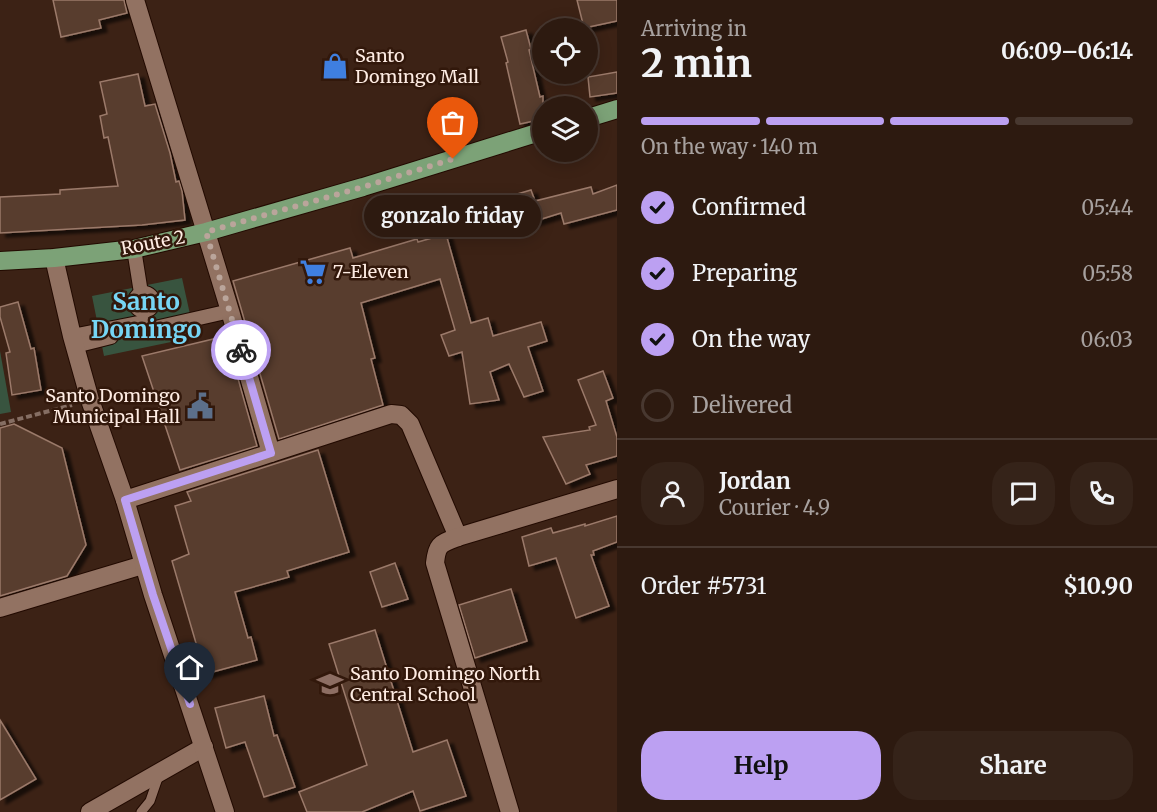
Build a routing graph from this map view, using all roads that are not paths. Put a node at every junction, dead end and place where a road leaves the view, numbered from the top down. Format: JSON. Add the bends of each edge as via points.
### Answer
{"nodes":[{"id":1,"x":135,"y":0,"type":"edge"},
{"id":2,"x":617,"y":109,"type":"edge"},
{"id":3,"x":598,"y":115,"type":"edge"},
{"id":4,"x":532,"y":134,"type":"edge"},
{"id":5,"x":206,"y":232,"type":"junction"},
{"id":6,"x":134,"y":249,"type":"junction"},
{"id":7,"x":54,"y":258,"type":"junction"},
{"id":8,"x":0,"y":261,"type":"edge"},
{"id":9,"x":228,"y":308,"type":"junction"},
{"id":10,"x":149,"y":321,"type":"junction"},
{"id":11,"x":74,"y":341,"type":"junction"},
{"id":12,"x":271,"y":453,"type":"junction"},
{"id":13,"x":617,"y":489,"type":"edge"},
{"id":14,"x":125,"y":500,"type":"junction"},
{"id":15,"x":458,"y":537,"type":"junction"},
{"id":16,"x":143,"y":565,"type":"junction"},
{"id":17,"x":0,"y":608,"type":"edge"},
{"id":18,"x":204,"y":747,"type":"junction"},
{"id":19,"x":159,"y":773,"type":"junction"},
{"id":20,"x":90,"y":812,"type":"edge"},
{"id":21,"x":141,"y":812,"type":"edge"},
{"id":22,"x":225,"y":812,"type":"edge"},
{"id":23,"x":510,"y":812,"type":"edge"}],
"edges":[{"from":1,"to":5,"type":"street"},
{"from":2,"to":3,"type":"highway"},
{"from":4,"to":5,"type":"highway","name":"Route 2"},
{"from":5,"to":6,"type":"highway","name":"Route 2"},
{"from":5,"to":9,"type":"street"},
{"from":6,"to":7,"type":"highway","name":"Route 2"},
{"from":6,"to":10,"type":"street","via":[[141,293],[150,294],[153,299]]},
{"from":7,"to":8,"type":"highway","name":"Route 2"},
{"from":7,"to":11,"type":"street"},
{"from":9,"to":10,"type":"street"},
{"from":9,"to":12,"type":"street"},
{"from":10,"to":11,"type":"street"},
{"from":11,"to":14,"type":"street"},
{"from":12,"to":14,"type":"street"},
{"from":12,"to":15,"type":"street","via":[[391,414],[401,415],[410,424]]},
{"from":13,"to":15,"type":"street"},
{"from":14,"to":16,"type":"street"},
{"from":15,"to":23,"type":"street","via":[[440,544],[435,563]]},
{"from":16,"to":17,"type":"street"},
{"from":16,"to":18,"type":"street"},
{"from":18,"to":19,"type":"street"},
{"from":18,"to":22,"type":"street"},
{"from":19,"to":20,"type":"street"},
{"from":19,"to":21,"type":"lane","via":[[150,801]]}]}
